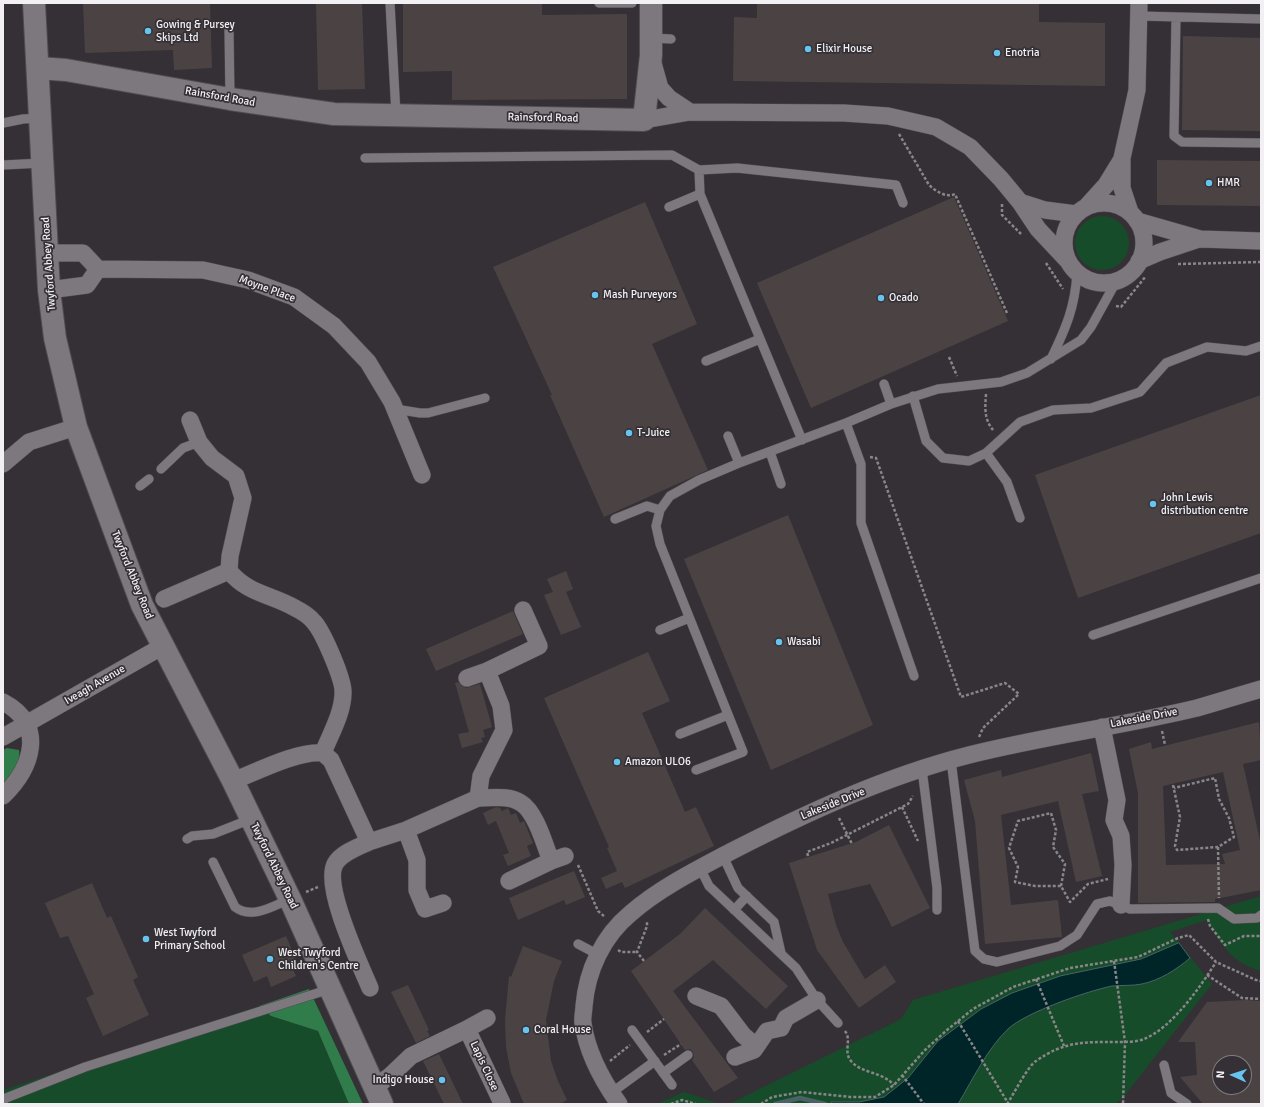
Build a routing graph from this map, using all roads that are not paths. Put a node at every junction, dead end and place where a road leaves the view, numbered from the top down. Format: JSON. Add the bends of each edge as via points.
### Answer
{"nodes":[{"id":1,"x":34,"y":3,"type":"edge"},
{"id":2,"x":390,"y":3,"type":"edge"},
{"id":3,"x":599,"y":3,"type":"edge"},
{"id":4,"x":632,"y":3,"type":"edge"},
{"id":5,"x":651,"y":3,"type":"edge"},
{"id":6,"x":1139,"y":10,"type":"edge"},
{"id":7,"x":1176,"y":17,"type":"junction"},
{"id":8,"x":1261,"y":19,"type":"edge"},
{"id":9,"x":229,"y":30,"type":"dead end"},
{"id":10,"x":657,"y":44,"type":"junction"},
{"id":11,"x":38,"y":68,"type":"junction"},
{"id":12,"x":230,"y":99,"type":"junction"},
{"id":13,"x":690,"y":112,"type":"junction"},
{"id":14,"x":396,"y":115,"type":"junction"},
{"id":15,"x":41,"y":118,"type":"junction"},
{"id":16,"x":644,"y":120,"type":"junction"},
{"id":17,"x":3,"y":123,"type":"edge"},
{"id":18,"x":1261,"y":143,"type":"edge"},
{"id":19,"x":365,"y":158,"type":"dead end"},
{"id":20,"x":1122,"y":158,"type":"junction"},
{"id":21,"x":43,"y":163,"type":"junction"},
{"id":22,"x":3,"y":165,"type":"edge"},
{"id":23,"x":699,"y":170,"type":"junction"},
{"id":24,"x":700,"y":194,"type":"junction"},
{"id":25,"x":1020,"y":202,"type":"junction"},
{"id":26,"x":904,"y":203,"type":"dead end"},
{"id":27,"x":669,"y":207,"type":"dead end"},
{"id":28,"x":1082,"y":210,"type":"junction"},
{"id":29,"x":1133,"y":217,"type":"junction"},
{"id":30,"x":1200,"y":239,"type":"junction"},
{"id":31,"x":1261,"y":241,"type":"edge"},
{"id":32,"x":48,"y":253,"type":"junction"},
{"id":33,"x":1072,"y":266,"type":"junction"},
{"id":34,"x":1145,"y":267,"type":"junction"},
{"id":35,"x":98,"y":269,"type":"junction"},
{"id":36,"x":1117,"y":280,"type":"junction"},
{"id":37,"x":50,"y":290,"type":"junction"},
{"id":38,"x":760,"y":339,"type":"junction"},
{"id":39,"x":1261,"y":346,"type":"edge"},
{"id":40,"x":1051,"y":359,"type":"junction"},
{"id":41,"x":706,"y":361,"type":"dead end"},
{"id":42,"x":884,"y":384,"type":"dead end"},
{"id":43,"x":913,"y":396,"type":"junction"},
{"id":44,"x":485,"y":398,"type":"dead end"},
{"id":45,"x":891,"y":404,"type":"junction"},
{"id":46,"x":395,"y":409,"type":"junction"},
{"id":47,"x":190,"y":420,"type":"dead end"},
{"id":48,"x":846,"y":423,"type":"junction"},
{"id":49,"x":76,"y":427,"type":"junction"},
{"id":50,"x":728,"y":436,"type":"dead end"},
{"id":51,"x":802,"y":440,"type":"junction"},
{"id":52,"x":199,"y":442,"type":"junction"},
{"id":53,"x":770,"y":452,"type":"junction"},
{"id":54,"x":986,"y":453,"type":"junction"},
{"id":55,"x":739,"y":463,"type":"junction"},
{"id":56,"x":3,"y":464,"type":"edge"},
{"id":57,"x":161,"y":469,"type":"dead end"},
{"id":58,"x":422,"y":474,"type":"dead end"},
{"id":59,"x":149,"y":479,"type":"dead end"},
{"id":60,"x":781,"y":484,"type":"dead end"},
{"id":61,"x":140,"y":486,"type":"dead end"},
{"id":62,"x":660,"y":510,"type":"junction"},
{"id":63,"x":1020,"y":518,"type":"dead end"},
{"id":64,"x":615,"y":519,"type":"dead end"},
{"id":65,"x":229,"y":571,"type":"junction"},
{"id":66,"x":1261,"y":578,"type":"edge"},
{"id":67,"x":164,"y":599,"type":"dead end"},
{"id":68,"x":524,"y":610,"type":"dead end"},
{"id":69,"x":689,"y":618,"type":"junction"},
{"id":70,"x":660,"y":630,"type":"dead end"},
{"id":71,"x":1093,"y":635,"type":"dead end"},
{"id":72,"x":163,"y":646,"type":"junction"},
{"id":73,"x":488,"y":670,"type":"junction"},
{"id":74,"x":914,"y":676,"type":"dead end"},
{"id":75,"x":467,"y":678,"type":"dead end"},
{"id":76,"x":1261,"y":689,"type":"edge"},
{"id":77,"x":3,"y":702,"type":"edge"},
{"id":78,"x":728,"y":715,"type":"junction"},
{"id":79,"x":27,"y":724,"type":"junction"},
{"id":80,"x":1102,"y":727,"type":"junction"},
{"id":81,"x":680,"y":734,"type":"dead end"},
{"id":82,"x":3,"y":737,"type":"edge"},
{"id":83,"x":323,"y":753,"type":"junction"},
{"id":84,"x":951,"y":760,"type":"junction"},
{"id":85,"x":696,"y":770,"type":"dead end"},
{"id":86,"x":918,"y":770,"type":"junction"},
{"id":87,"x":233,"y":781,"type":"junction"},
{"id":88,"x":3,"y":796,"type":"edge"},
{"id":89,"x":478,"y":798,"type":"junction"},
{"id":90,"x":251,"y":818,"type":"junction"},
{"id":91,"x":406,"y":830,"type":"junction"},
{"id":92,"x":187,"y":839,"type":"dead end"},
{"id":93,"x":368,"y":842,"type":"junction"},
{"id":94,"x":723,"y":856,"type":"junction"},
{"id":95,"x":213,"y":862,"type":"dead end"},
{"id":96,"x":700,"y":868,"type":"junction"},
{"id":97,"x":509,"y":881,"type":"dead end"},
{"id":98,"x":747,"y":896,"type":"junction"},
{"id":99,"x":290,"y":899,"type":"junction"},
{"id":100,"x":443,"y":903,"type":"dead end"},
{"id":101,"x":1121,"y":905,"type":"junction"},
{"id":102,"x":734,"y":910,"type":"junction"},
{"id":103,"x":937,"y":910,"type":"dead end"},
{"id":104,"x":1261,"y":915,"type":"edge"},
{"id":105,"x":578,"y":944,"type":"dead end"},
{"id":106,"x":597,"y":954,"type":"junction"},
{"id":107,"x":781,"y":954,"type":"junction"},
{"id":108,"x":370,"y":988,"type":"dead end"},
{"id":109,"x":331,"y":989,"type":"junction"},
{"id":110,"x":696,"y":996,"type":"dead end"},
{"id":111,"x":817,"y":1000,"type":"junction"},
{"id":112,"x":487,"y":1018,"type":"dead end"},
{"id":113,"x":838,"y":1023,"type":"road end"},
{"id":114,"x":467,"y":1029,"type":"junction"},
{"id":115,"x":632,"y":1030,"type":"dead end"},
{"id":116,"x":756,"y":1046,"type":"junction"},
{"id":117,"x":688,"y":1055,"type":"dead end"},
{"id":118,"x":735,"y":1057,"type":"dead end"},
{"id":119,"x":655,"y":1061,"type":"junction"},
{"id":120,"x":1164,"y":1065,"type":"dead end"},
{"id":121,"x":663,"y":1073,"type":"junction"},
{"id":122,"x":672,"y":1085,"type":"dead end"},
{"id":123,"x":377,"y":1096,"type":"edge"},
{"id":124,"x":615,"y":1098,"type":"edge"},
{"id":125,"x":3,"y":1101,"type":"edge"},
{"id":126,"x":502,"y":1102,"type":"dead end"},
{"id":127,"x":1187,"y":1104,"type":"edge"}],
"edges":[{"from":1,"to":11,"type":"street","name":"Twyford Abbey Road"},
{"from":2,"to":14,"type":"lane"},
{"from":3,"to":4,"type":"lane"},
{"from":5,"to":10,"type":"street"},
{"from":6,"to":7,"type":"lane"},
{"from":6,"to":20,"type":"street","via":[[1137,90]]},
{"from":7,"to":8,"type":"lane"},
{"from":7,"to":18,"type":"lane","via":[[1174,136],[1182,142]]},
{"from":9,"to":12,"type":"lane"},
{"from":10,"to":13,"type":"street","via":[[660,88],[669,98]]},
{"from":10,"to":16,"type":"street"},
{"from":11,"to":12,"type":"street","name":"Rainsford Road","via":[[66,70]]},
{"from":11,"to":15,"type":"street","name":"Twyford Abbey Road"},
{"from":12,"to":14,"type":"street","name":"Rainsford Road","via":[[334,114]]},
{"from":13,"to":16,"type":"street","name":"Rainsford Road"},
{"from":13,"to":25,"type":"street","name":"Rainsford Road","via":[[844,113],[888,116],[936,127],[970,147]]},
{"from":14,"to":16,"type":"street","name":"Rainsford Road"},
{"from":15,"to":17,"type":"lane"},
{"from":15,"to":21,"type":"street","name":"Twyford Abbey Road"},
{"from":19,"to":23,"type":"lane","via":[[672,155]]},
{"from":20,"to":28,"type":"street","via":[[1106,185]]},
{"from":20,"to":29,"type":"street","via":[[1122,188]]},
{"from":21,"to":22,"type":"lane"},
{"from":21,"to":32,"type":"street","name":"Twyford Abbey Road"},
{"from":23,"to":24,"type":"lane"},
{"from":23,"to":26,"type":"lane","via":[[737,168],[896,185]]},
{"from":24,"to":27,"type":"lane"},
{"from":24,"to":38,"type":"lane"},
{"from":25,"to":28,"type":"street","via":[[1045,210]]},
{"from":25,"to":33,"type":"street","name":"Rainsford Road","via":[[1038,230]]},
{"from":28,"to":29,"type":"street","via":[[1100,203],[1112,204],[1122,207]]},
{"from":28,"to":33,"type":"street","via":[[1066,228],[1063,243]]},
{"from":29,"to":30,"type":"street"},
{"from":29,"to":34,"type":"street","via":[[1142,233]]},
{"from":30,"to":31,"type":"street"},
{"from":30,"to":34,"type":"street","via":[[1160,252]]},
{"from":32,"to":35,"type":"street","via":[[83,253]]},
{"from":32,"to":37,"type":"street","name":"Twyford Abbey Road"},
{"from":33,"to":36,"type":"street","via":[[1090,281],[1101,283]]},
{"from":33,"to":40,"type":"lane","via":[[1076,295],[1066,328]]},
{"from":34,"to":36,"type":"street"},
{"from":35,"to":37,"type":"street","via":[[87,285]]},
{"from":35,"to":46,"type":"street","name":"Moyne Place","via":[[203,270],[248,280],[294,297],[334,326],[368,362]]},
{"from":36,"to":40,"type":"lane","via":[[1081,340]]},
{"from":37,"to":49,"type":"street","name":"Twyford Abbey Road","via":[[55,338]]},
{"from":38,"to":41,"type":"lane"},
{"from":38,"to":51,"type":"lane"},
{"from":39,"to":54,"type":"lane","via":[[1246,351],[1207,347],[1166,363],[1140,392],[1091,408],[1053,410],[1020,422]]},
{"from":40,"to":43,"type":"lane","via":[[1027,373],[1000,382],[938,389]]},
{"from":42,"to":45,"type":"lane"},
{"from":43,"to":45,"type":"lane"},
{"from":43,"to":54,"type":"lane","via":[[926,441],[943,458],[968,461]]},
{"from":44,"to":46,"type":"lane","via":[[428,413]]},
{"from":45,"to":48,"type":"lane"},
{"from":46,"to":58,"type":"street","name":"Moyne Place"},
{"from":47,"to":52,"type":"street"},
{"from":48,"to":51,"type":"lane"},
{"from":48,"to":74,"type":"lane","via":[[861,464],[861,522]]},
{"from":49,"to":56,"type":"street","via":[[29,442]]},
{"from":49,"to":72,"type":"street","name":"Twyford Abbey Road","via":[[142,605]]},
{"from":50,"to":55,"type":"lane"},
{"from":51,"to":53,"type":"lane"},
{"from":52,"to":57,"type":"lane","via":[[183,448]]},
{"from":52,"to":65,"type":"street","via":[[212,458],[236,476],[243,498]]},
{"from":53,"to":55,"type":"lane"},
{"from":53,"to":60,"type":"lane"},
{"from":54,"to":63,"type":"lane","via":[[1008,482]]},
{"from":55,"to":62,"type":"lane","via":[[670,496]]},
{"from":59,"to":61,"type":"lane"},
{"from":62,"to":64,"type":"lane","via":[[647,506]]},
{"from":62,"to":69,"type":"lane","via":[[656,526],[660,544]]},
{"from":65,"to":67,"type":"street"},
{"from":65,"to":83,"type":"street","via":[[238,582],[250,590],[296,608],[315,623],[340,677],[344,693],[339,714]]},
{"from":66,"to":71,"type":"lane"},
{"from":68,"to":73,"type":"street","via":[[539,646]]},
{"from":69,"to":70,"type":"lane"},
{"from":69,"to":78,"type":"lane"},
{"from":72,"to":79,"type":"street","name":"Iveagh Avenue"},
{"from":72,"to":87,"type":"street","name":"Twyford Abbey Road"},
{"from":73,"to":75,"type":"street"},
{"from":73,"to":89,"type":"street","via":[[502,706],[504,730],[481,776]]},
{"from":76,"to":80,"type":"street","name":"Lakeside Drive","via":[[1197,708]]},
{"from":77,"to":79,"type":"street","via":[[16,710]]},
{"from":78,"to":81,"type":"lane"},
{"from":78,"to":85,"type":"lane","via":[[743,752]]},
{"from":79,"to":82,"type":"street","name":"Iveagh Avenue"},
{"from":79,"to":88,"type":"street","via":[[32,739],[25,768],[15,784]]},
{"from":80,"to":84,"type":"street","name":"Lakeside Drive"},
{"from":80,"to":101,"type":"street","via":[[1117,800],[1114,820],[1120,836]]},
{"from":83,"to":87,"type":"street","via":[[302,754]]},
{"from":83,"to":93,"type":"street","via":[[331,760]]},
{"from":84,"to":86,"type":"street","name":"Lakeside Drive"},
{"from":84,"to":101,"type":"lane","via":[[976,951],[984,959],[996,962],[1060,946],[1077,935],[1097,904],[1110,901]]},
{"from":86,"to":94,"type":"street","name":"Lakeside Drive","via":[[780,826]]},
{"from":86,"to":103,"type":"lane","via":[[938,888]]},
{"from":87,"to":90,"type":"street","name":"Twyford Abbey Road"},
{"from":89,"to":91,"type":"street"},
{"from":89,"to":97,"type":"street","via":[[503,797],[522,803],[558,859]]},
{"from":90,"to":92,"type":"lane","via":[[213,834],[192,836]]},
{"from":90,"to":99,"type":"street","name":"Twyford Abbey Road"},
{"from":91,"to":93,"type":"street"},
{"from":91,"to":100,"type":"street","via":[[417,860],[418,890],[425,909]]},
{"from":93,"to":108,"type":"street","via":[[346,854],[335,864],[333,880],[342,919]]},
{"from":94,"to":96,"type":"street","name":"Lakeside Drive"},
{"from":94,"to":98,"type":"lane","via":[[738,888]]},
{"from":95,"to":99,"type":"lane","via":[[235,907],[241,912],[253,913]]},
{"from":96,"to":102,"type":"lane","via":[[709,886]]},
{"from":96,"to":106,"type":"street","name":"Lakeside Drive","via":[[632,912],[616,927]]},
{"from":98,"to":102,"type":"lane"},
{"from":98,"to":107,"type":"lane","via":[[774,922]]},
{"from":99,"to":109,"type":"street","name":"Twyford Abbey Road"},
{"from":101,"to":104,"type":"lane","via":[[1130,909],[1218,908],[1234,919],[1257,918]]},
{"from":102,"to":107,"type":"lane"},
{"from":105,"to":106,"type":"lane"},
{"from":106,"to":124,"type":"street","name":"Lakeside Drive","via":[[585,988],[583,1022],[592,1056]]},
{"from":107,"to":111,"type":"lane","via":[[796,968]]},
{"from":109,"to":123,"type":"street","name":"Twyford Abbey Road"},
{"from":109,"to":125,"type":"lane","via":[[85,1067]]},
{"from":110,"to":116,"type":"street","via":[[721,1006],[743,1035]]},
{"from":111,"to":113,"type":"lane"},
{"from":111,"to":116,"type":"street","via":[[786,1018],[781,1028],[767,1031]]},
{"from":112,"to":114,"type":"street","name":"Lapis Close"},
{"from":114,"to":123,"type":"street","name":"Lapis Close","via":[[410,1056],[390,1076]]},
{"from":114,"to":126,"type":"street","name":"Lapis Close"},
{"from":115,"to":119,"type":"lane"},
{"from":116,"to":118,"type":"street","via":[[754,1050]]},
{"from":117,"to":121,"type":"lane"},
{"from":119,"to":121,"type":"lane"},
{"from":119,"to":124,"type":"lane"},
{"from":120,"to":127,"type":"lane","via":[[1172,1093]]},
{"from":121,"to":122,"type":"lane"}]}
